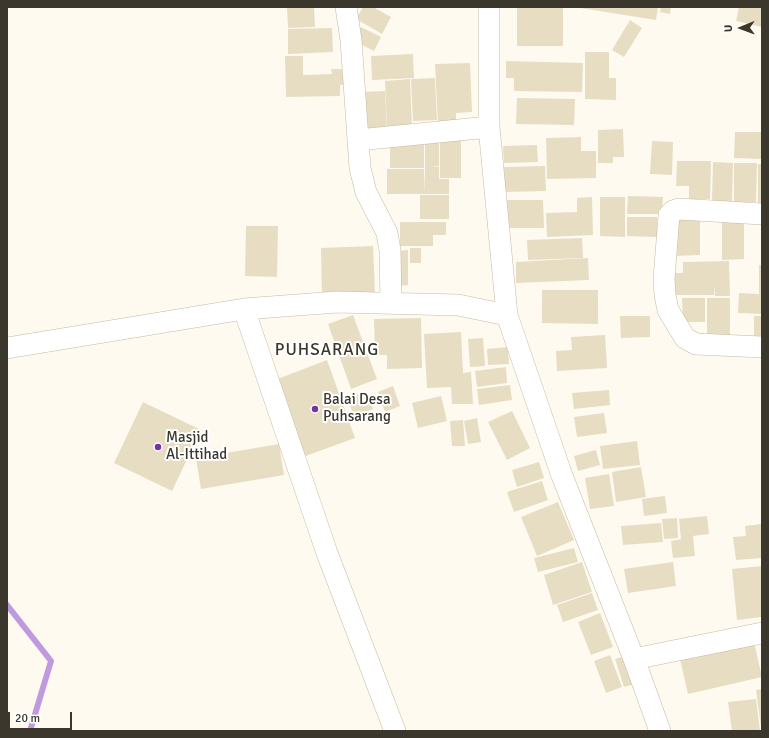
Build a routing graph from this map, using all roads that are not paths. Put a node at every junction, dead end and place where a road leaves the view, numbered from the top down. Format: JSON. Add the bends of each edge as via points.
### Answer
{"nodes":[{"id":1,"x":346,"y":7,"type":"edge"},
{"id":2,"x":489,"y":7,"type":"edge"},
{"id":3,"x":489,"y":127,"type":"junction"},
{"id":4,"x":358,"y":140,"type":"junction"},
{"id":5,"x":762,"y":214,"type":"edge"},
{"id":6,"x":391,"y":303,"type":"junction"},
{"id":7,"x":244,"y":309,"type":"junction"},
{"id":8,"x":507,"y":315,"type":"junction"},
{"id":9,"x":762,"y":347,"type":"edge"},
{"id":10,"x":7,"y":348,"type":"edge"},
{"id":11,"x":762,"y":634,"type":"edge"},
{"id":12,"x":634,"y":658,"type":"junction"},
{"id":13,"x":395,"y":731,"type":"edge"},
{"id":14,"x":660,"y":731,"type":"edge"}],
"edges":[{"from":1,"to":4,"type":"street","via":[[351,40]]},
{"from":2,"to":3,"type":"street"},
{"from":3,"to":4,"type":"street"},
{"from":3,"to":8,"type":"street"},
{"from":4,"to":6,"type":"street","via":[[364,186],[387,233],[390,250]]},
{"from":5,"to":9,"type":"street","via":[[679,209],[673,211],[669,215],[664,279],[668,310],[684,338],[696,344]]},
{"from":6,"to":7,"type":"street","via":[[338,302]]},
{"from":6,"to":8,"type":"street","via":[[458,305]]},
{"from":7,"to":10,"type":"street"},
{"from":7,"to":13,"type":"street","via":[[327,553]]},
{"from":8,"to":12,"type":"street","via":[[561,472]]},
{"from":11,"to":12,"type":"street"},
{"from":12,"to":14,"type":"street"}]}
